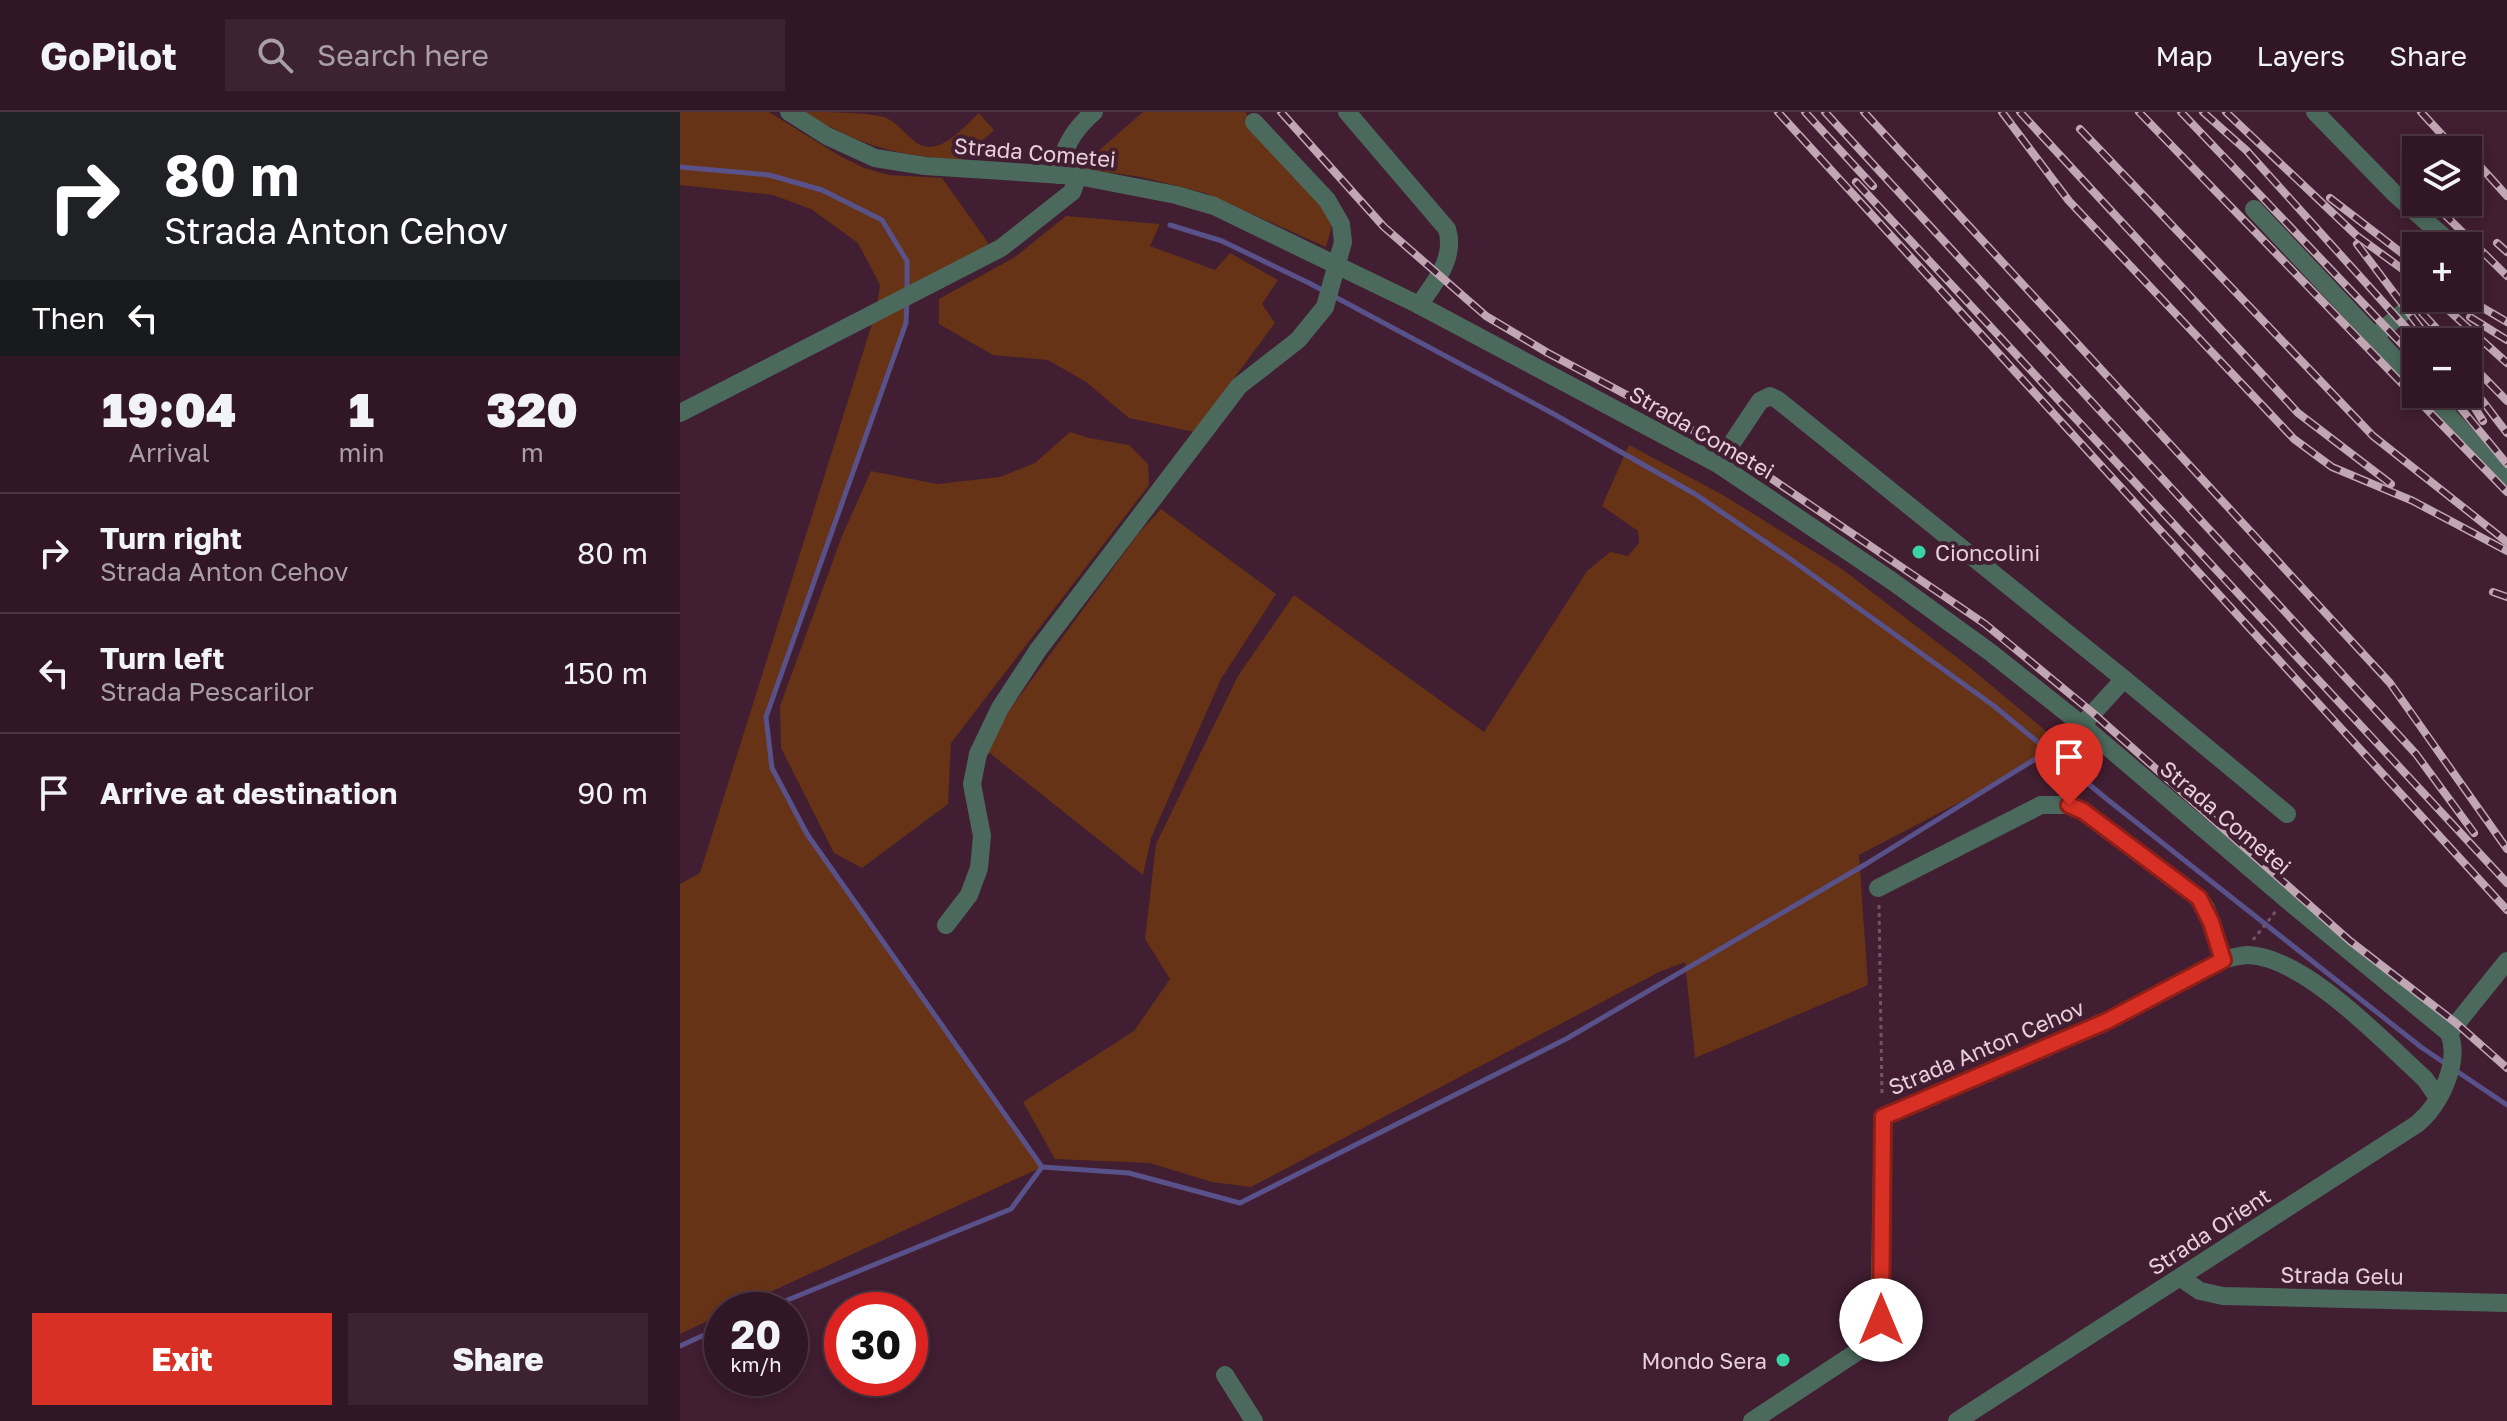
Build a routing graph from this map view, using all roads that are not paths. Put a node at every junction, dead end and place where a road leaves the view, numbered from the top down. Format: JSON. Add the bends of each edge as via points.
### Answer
{"nodes":[{"id":1,"x":789,"y":112,"type":"edge"},
{"id":2,"x":1094,"y":112,"type":"edge"},
{"id":3,"x":1347,"y":112,"type":"edge"},
{"id":4,"x":2315,"y":112,"type":"edge"},
{"id":5,"x":1254,"y":122,"type":"dead end"},
{"id":6,"x":1058,"y":175,"type":"junction"},
{"id":7,"x":1078,"y":176,"type":"junction"},
{"id":8,"x":2254,"y":209,"type":"dead end"},
{"id":9,"x":2438,"y":232,"type":"edge"},
{"id":10,"x":1337,"y":265,"type":"junction"},
{"id":11,"x":1419,"y":305,"type":"junction"},
{"id":12,"x":2403,"y":312,"type":"edge"},
{"id":13,"x":2374,"y":337,"type":"junction"},
{"id":14,"x":2402,"y":366,"type":"edge"},
{"id":15,"x":2441,"y":408,"type":"edge"},
{"id":16,"x":680,"y":413,"type":"edge"},
{"id":17,"x":1718,"y":464,"type":"junction"},
{"id":18,"x":2507,"y":479,"type":"edge"},
{"id":19,"x":2124,"y":679,"type":"junction"},
{"id":20,"x":2082,"y":725,"type":"junction"},
{"id":21,"x":2287,"y":814,"type":"dead end"},
{"id":22,"x":1878,"y":888,"type":"road end"},
{"id":23,"x":946,"y":925,"type":"dead end"},
{"id":24,"x":2223,"y":960,"type":"junction"},
{"id":25,"x":2507,"y":961,"type":"edge"},
{"id":26,"x":2449,"y":1033,"type":"junction"},
{"id":27,"x":2441,"y":1092,"type":"junction"},
{"id":28,"x":2181,"y":1278,"type":"junction"},
{"id":29,"x":2507,"y":1303,"type":"edge"},
{"id":30,"x":1225,"y":1375,"type":"dead end"},
{"id":31,"x":1254,"y":1421,"type":"edge"},
{"id":32,"x":1752,"y":1421,"type":"edge"},
{"id":33,"x":1957,"y":1421,"type":"edge"}],
"edges":[{"from":1,"to":6,"type":"street","name":"Strada Cometei","via":[[875,158]]},
{"from":2,"to":6,"type":"street","via":[[1073,133]]},
{"from":3,"to":11,"type":"street","via":[[1447,229],[1452,245]]},
{"from":4,"to":9,"type":"street"},
{"from":5,"to":10,"type":"street","via":[[1327,200],[1341,224]]},
{"from":6,"to":7,"type":"street","name":"Strada Cometei"},
{"from":7,"to":10,"type":"street","name":"Strada Cometei","via":[[1214,206]]},
{"from":7,"to":16,"type":"street","via":[[1072,192],[1001,248]]},
{"from":8,"to":13,"type":"street"},
{"from":10,"to":11,"type":"street","name":"Strada Cometei"},
{"from":10,"to":23,"type":"street","via":[[1325,307],[1298,340],[1239,386],[1038,650],[1000,708],[978,754],[972,784],[982,836],[979,868],[969,895]]},
{"from":11,"to":17,"type":"street","name":"Strada Cometei"},
{"from":12,"to":13,"type":"street"},
{"from":13,"to":14,"type":"street"},
{"from":15,"to":18,"type":"street"},
{"from":17,"to":19,"type":"street","via":[[1760,401],[1770,396],[1778,400]]},
{"from":17,"to":20,"type":"street","name":"Strada Cometei","via":[[1892,581]]},
{"from":19,"to":20,"type":"street"},
{"from":19,"to":21,"type":"street"},
{"from":20,"to":26,"type":"street","name":"Strada Cometei"},
{"from":22,"to":24,"type":"street","via":[[2041,805],[2069,805],[2199,898]]},
{"from":24,"to":27,"type":"street","via":[[2249,955],[2284,965],[2318,984]]},
{"from":24,"to":32,"type":"street","name":"Strada Anton Cehov","via":[[2107,1021],[1883,1117],[1879,1330],[1866,1346]]},
{"from":25,"to":26,"type":"street"},
{"from":26,"to":27,"type":"street","name":"Strada Orient","via":[[2454,1052]]},
{"from":27,"to":28,"type":"street","name":"Strada Orient","via":[[2417,1124]]},
{"from":28,"to":29,"type":"street","name":"Strada Gelu","via":[[2200,1291],[2223,1296]]},
{"from":28,"to":33,"type":"street","name":"Strada Orient"},
{"from":30,"to":31,"type":"street"}]}
